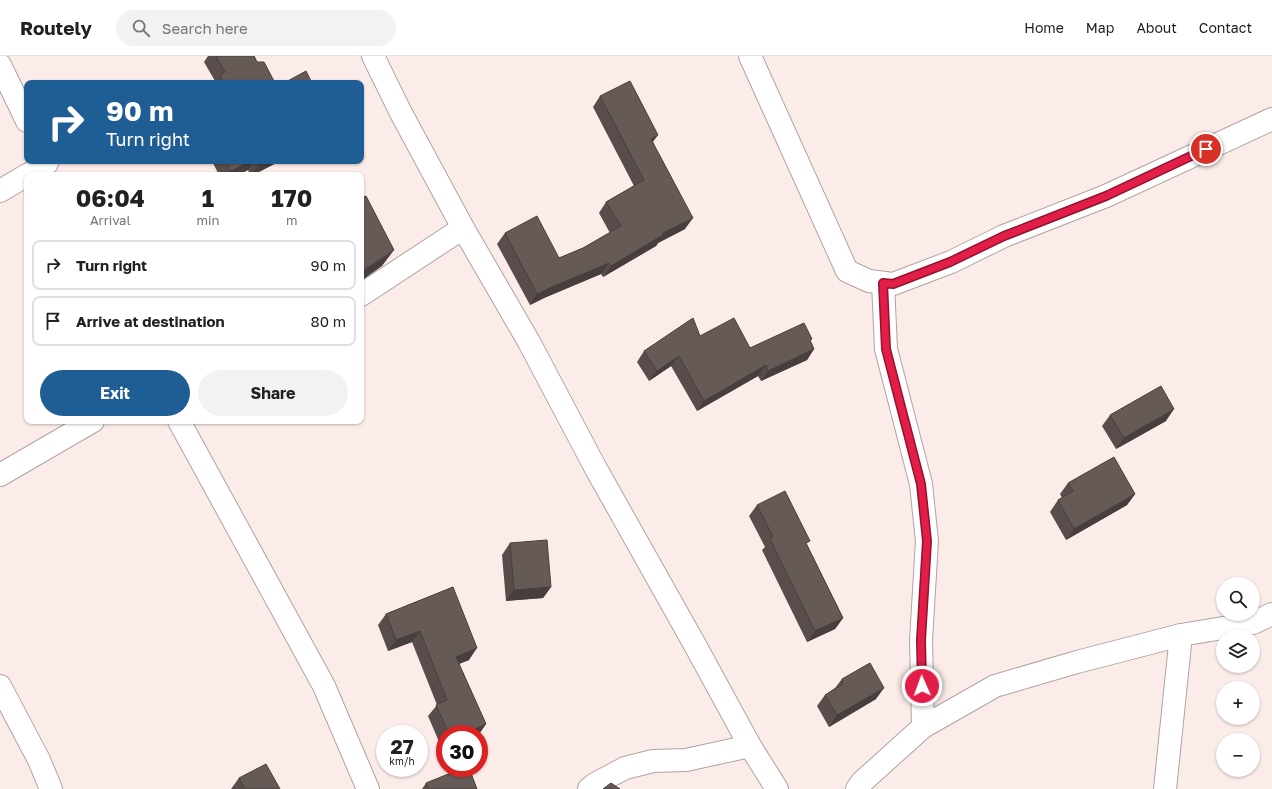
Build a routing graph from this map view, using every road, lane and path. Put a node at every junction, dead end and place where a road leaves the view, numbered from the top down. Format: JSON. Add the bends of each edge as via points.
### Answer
{"nodes":[{"id":1,"x":373,"y":56,"type":"edge"},
{"id":2,"x":750,"y":56,"type":"edge"},
{"id":3,"x":0,"y":65,"type":"edge"},
{"id":4,"x":24,"y":115,"type":"edge"},
{"id":5,"x":1272,"y":119,"type":"edge"},
{"id":6,"x":49,"y":166,"type":"edge"},
{"id":7,"x":34,"y":172,"type":"edge"},
{"id":8,"x":24,"y":177,"type":"edge"},
{"id":9,"x":0,"y":191,"type":"edge"},
{"id":10,"x":463,"y":228,"type":"junction"},
{"id":11,"x":883,"y":283,"type":"junction"},
{"id":12,"x":364,"y":293,"type":"edge"},
{"id":13,"x":88,"y":424,"type":"edge"},
{"id":14,"x":181,"y":424,"type":"edge"},
{"id":15,"x":0,"y":475,"type":"edge"},
{"id":16,"x":1272,"y":614,"type":"edge"},
{"id":17,"x":1181,"y":635,"type":"junction"},
{"id":18,"x":0,"y":686,"type":"edge"},
{"id":19,"x":923,"y":727,"type":"junction"},
{"id":20,"x":750,"y":746,"type":"junction"},
{"id":21,"x":864,"y":787,"type":"edge"},
{"id":22,"x":51,"y":789,"type":"edge"},
{"id":23,"x":368,"y":789,"type":"edge"},
{"id":24,"x":589,"y":789,"type":"edge"},
{"id":25,"x":777,"y":789,"type":"edge"},
{"id":26,"x":1165,"y":789,"type":"edge"}],
"edges":[{"from":1,"to":10,"type":"street","via":[[401,114]]},
{"from":2,"to":11,"type":"street","via":[[847,272],[869,281]]},
{"from":3,"to":4,"type":"street"},
{"from":5,"to":11,"type":"street","via":[[1106,196],[1004,236],[950,262],[893,284]]},
{"from":6,"to":7,"type":"street"},
{"from":8,"to":9,"type":"street"},
{"from":10,"to":12,"type":"street"},
{"from":10,"to":20,"type":"street","via":[[529,342],[595,467]]},
{"from":11,"to":19,"type":"street","via":[[886,349],[921,484],[927,541],[921,640]]},
{"from":13,"to":15,"type":"street"},
{"from":14,"to":23,"type":"street","via":[[324,686]]},
{"from":16,"to":17,"type":"street","via":[[1253,622]]},
{"from":17,"to":19,"type":"street","via":[[995,686]]},
{"from":17,"to":26,"type":"street"},
{"from":18,"to":22,"type":"street","via":[[39,760]]},
{"from":19,"to":21,"type":"street"},
{"from":20,"to":24,"type":"street","via":[[686,760],[653,761],[625,768]]},
{"from":20,"to":25,"type":"street"}]}
